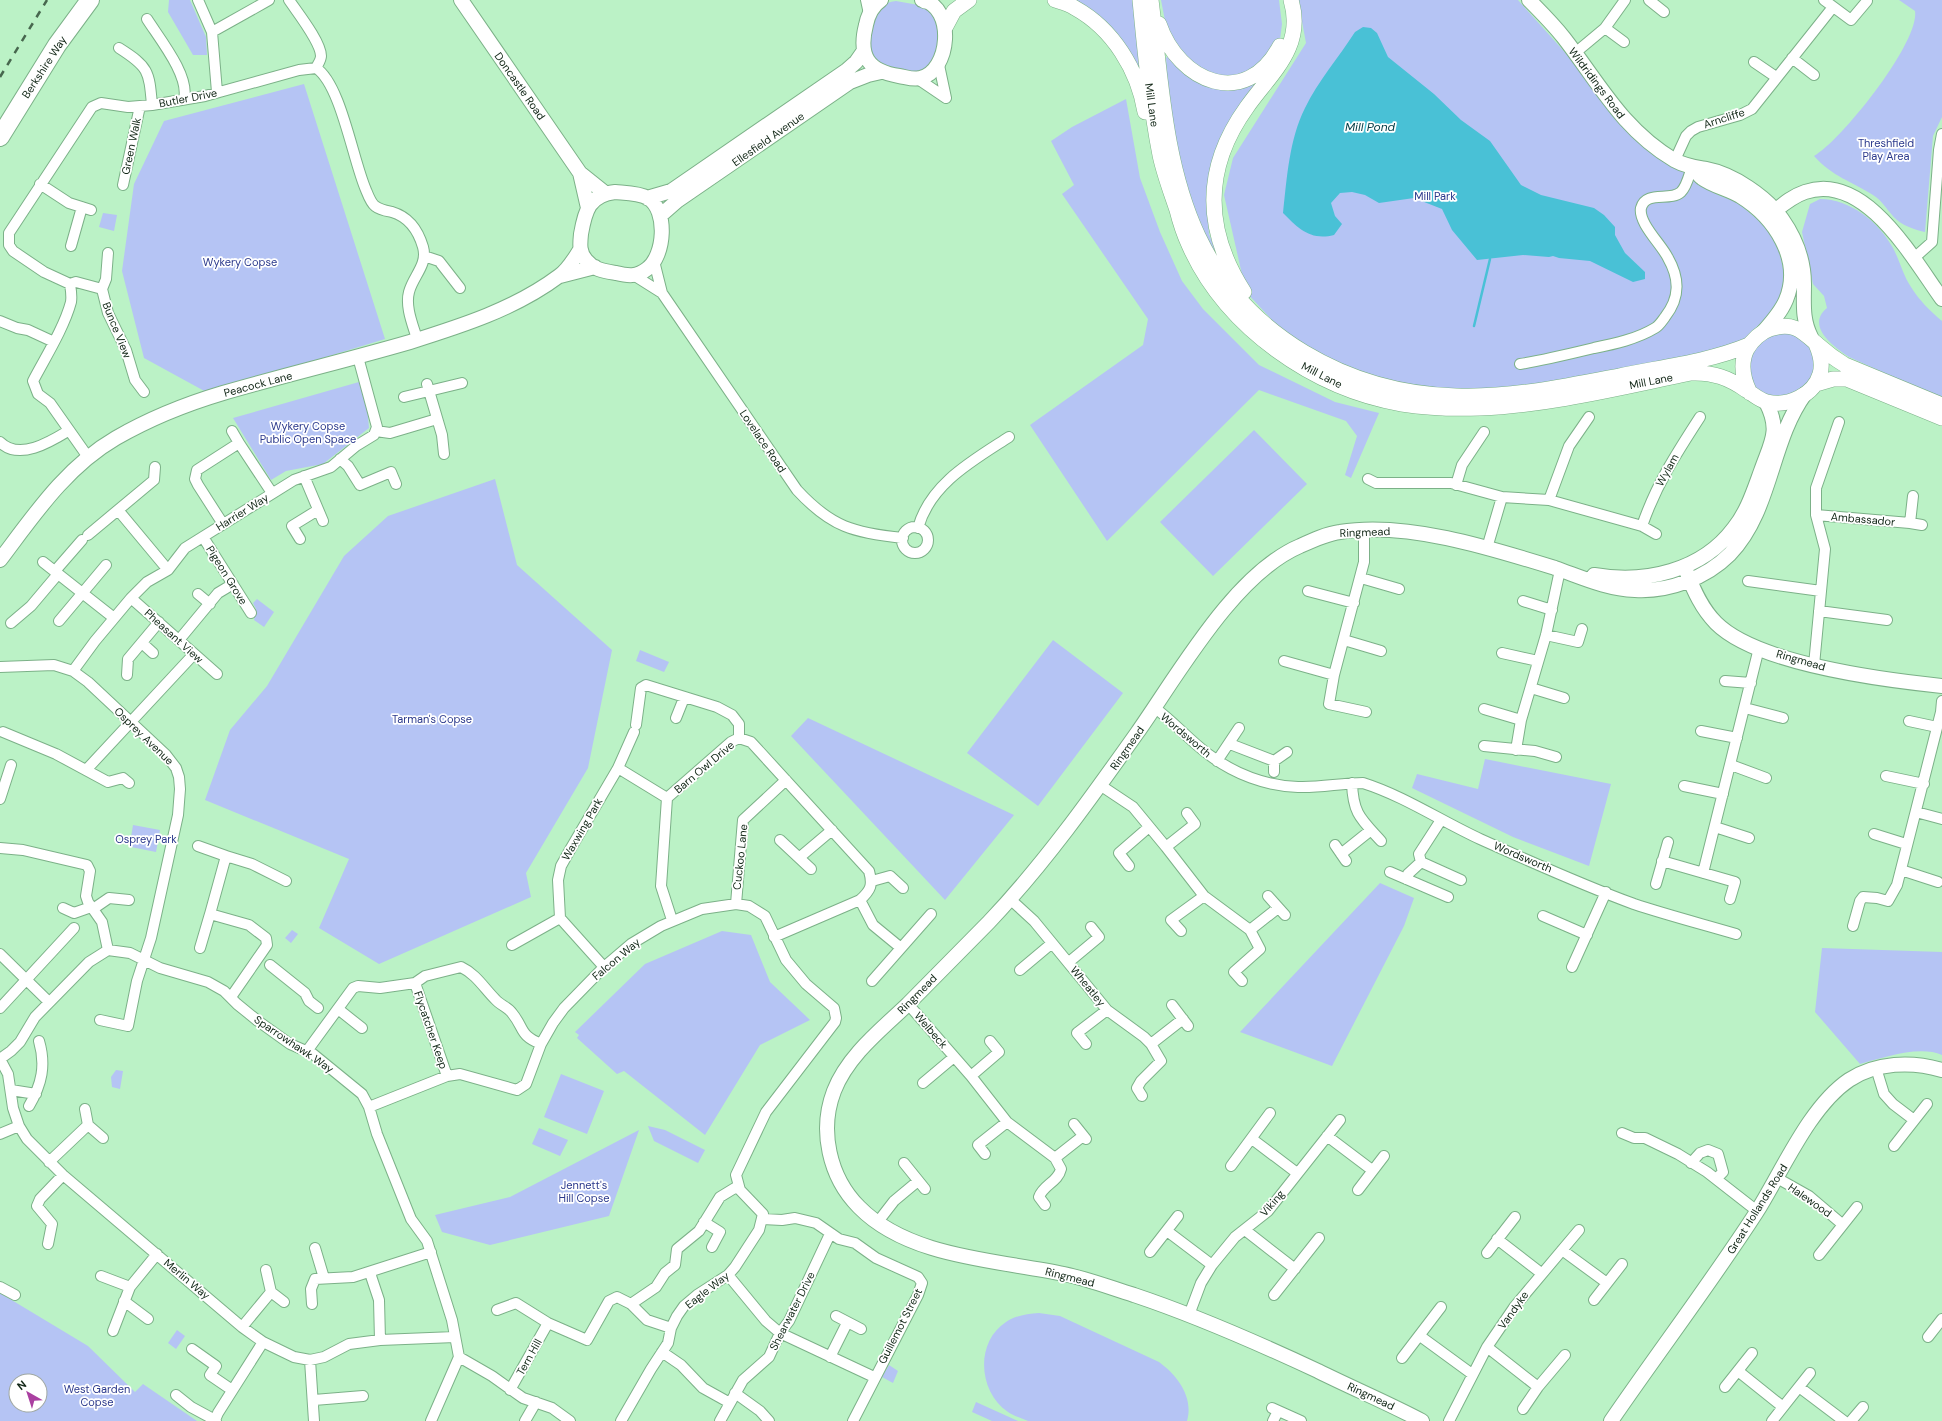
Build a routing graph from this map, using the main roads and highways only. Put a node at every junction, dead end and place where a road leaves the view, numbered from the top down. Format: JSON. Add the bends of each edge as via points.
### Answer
{"nodes":[{"id":1,"x":76,"y":0,"type":"edge"},
{"id":2,"x":90,"y":0,"type":"edge"},
{"id":3,"x":969,"y":0,"type":"edge"},
{"id":4,"x":1055,"y":0,"type":"edge"},
{"id":5,"x":1282,"y":0,"type":"edge"},
{"id":6,"x":1291,"y":0,"type":"edge"},
{"id":7,"x":1148,"y":1,"type":"edge"},
{"id":8,"x":946,"y":26,"type":"road end"},
{"id":9,"x":0,"y":115,"type":"edge"},
{"id":10,"x":0,"y":136,"type":"edge"},
{"id":11,"x":1188,"y":244,"type":"junction"},
{"id":12,"x":1265,"y":324,"type":"junction"},
{"id":13,"x":1814,"y":341,"type":"junction"},
{"id":14,"x":1749,"y":345,"type":"junction"},
{"id":15,"x":1810,"y":389,"type":"junction"},
{"id":16,"x":1750,"y":393,"type":"junction"},
{"id":17,"x":1942,"y":405,"type":"edge"},
{"id":18,"x":1942,"y":418,"type":"edge"}],
"edges":[{"from":1,"to":9,"type":"highway","name":"Berkshire Way","via":[[49,37]]},
{"from":2,"to":10,"type":"highway","name":"Berkshire Way","via":[[57,45]]},
{"from":3,"to":8,"type":"main road","via":[[954,10]]},
{"from":4,"to":11,"type":"main road","via":[[1074,7],[1104,30],[1119,47],[1132,69],[1143,101],[1156,164],[1172,215]]},
{"from":5,"to":7,"type":"main road","via":[[1285,14],[1284,31],[1281,45],[1273,58],[1252,76],[1225,82],[1204,78],[1181,62],[1164,37]]},
{"from":6,"to":12,"type":"main road","via":[[1295,24],[1290,46],[1280,65],[1235,126],[1221,157],[1213,188],[1220,245],[1239,284]]},
{"from":7,"to":11,"type":"main road","name":"Mill Lane","via":[[1148,72],[1160,155]]},
{"from":7,"to":12,"type":"main road","name":"Mill Lane","via":[[1166,123],[1175,168],[1188,212],[1213,263],[1240,299]]},
{"from":11,"to":16,"type":"main road","name":"Mill Lane","via":[[1225,302],[1266,341],[1324,378],[1349,389],[1388,400],[1427,406],[1483,408],[1537,402],[1702,372],[1724,377]]},
{"from":12,"to":14,"type":"main road","name":"Mill Lane","via":[[1309,356],[1366,382],[1406,392],[1457,396],[1504,394],[1566,386],[1684,363]]},
{"from":13,"to":14,"type":"main road","name":"Mill Lane","via":[[1798,329],[1785,326],[1763,332]]},
{"from":13,"to":15,"type":"main road","via":[[1821,367]]},
{"from":13,"to":17,"type":"main road","name":"Mill Lane","via":[[1845,365]]},
{"from":14,"to":16,"type":"main road","via":[[1743,367]]},
{"from":15,"to":16,"type":"main road","name":"Mill Lane","via":[[1787,402],[1766,402]]},
{"from":15,"to":18,"type":"main road","name":"Mill Lane","via":[[1833,379],[1847,379]]}]}
